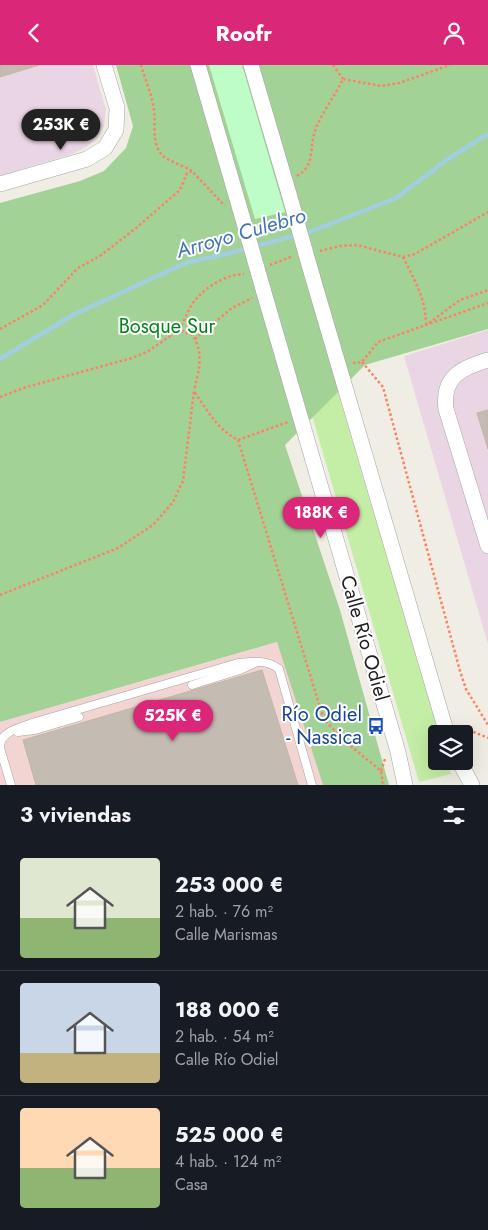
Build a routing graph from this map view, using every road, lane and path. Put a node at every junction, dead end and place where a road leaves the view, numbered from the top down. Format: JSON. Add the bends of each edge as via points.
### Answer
{"nodes":[{"id":1,"x":104,"y":65,"type":"edge"},
{"id":2,"x":141,"y":65,"type":"edge"},
{"id":3,"x":198,"y":65,"type":"edge"},
{"id":4,"x":251,"y":65,"type":"edge"},
{"id":5,"x":333,"y":65,"type":"edge"},
{"id":6,"x":450,"y":65,"type":"edge"},
{"id":7,"x":343,"y":79,"type":"junction"},
{"id":8,"x":192,"y":171,"type":"junction"},
{"id":9,"x":0,"y":185,"type":"edge"},
{"id":10,"x":287,"y":188,"type":"junction"},
{"id":11,"x":240,"y":209,"type":"junction"},
{"id":12,"x":488,"y":213,"type":"edge"},
{"id":13,"x":316,"y":252,"type":"dead end"},
{"id":14,"x":300,"y":254,"type":"dead end"},
{"id":15,"x":402,"y":257,"type":"junction"},
{"id":16,"x":264,"y":267,"type":"dead end"},
{"id":17,"x":247,"y":274,"type":"dead end"},
{"id":18,"x":488,"y":290,"type":"edge"},
{"id":19,"x":264,"y":292,"type":"junction"},
{"id":20,"x":488,"y":303,"type":"edge"},
{"id":21,"x":426,"y":325,"type":"junction"},
{"id":22,"x":0,"y":329,"type":"edge"},
{"id":23,"x":179,"y":330,"type":"junction"},
{"id":24,"x":195,"y":339,"type":"junction"},
{"id":25,"x":488,"y":360,"type":"edge"},
{"id":26,"x":362,"y":362,"type":"junction"},
{"id":27,"x":339,"y":365,"type":"junction"},
{"id":28,"x":194,"y":391,"type":"junction"},
{"id":29,"x":0,"y":397,"type":"edge"},
{"id":30,"x":301,"y":417,"type":"junction"},
{"id":31,"x":238,"y":440,"type":"junction"},
{"id":32,"x":488,"y":547,"type":"edge"},
{"id":33,"x":0,"y":595,"type":"edge"},
{"id":34,"x":259,"y":661,"type":"junction"},
{"id":35,"x":192,"y":685,"type":"dead end"},
{"id":36,"x":79,"y":717,"type":"dead end"},
{"id":37,"x":445,"y":725,"type":"edge"},
{"id":38,"x":488,"y":725,"type":"edge"},
{"id":39,"x":473,"y":732,"type":"edge"},
{"id":40,"x":7,"y":733,"type":"junction"},
{"id":41,"x":488,"y":738,"type":"edge"},
{"id":42,"x":0,"y":747,"type":"edge"},
{"id":43,"x":464,"y":770,"type":"edge"},
{"id":44,"x":11,"y":785,"type":"edge"},
{"id":45,"x":312,"y":785,"type":"edge"},
{"id":46,"x":383,"y":785,"type":"edge"},
{"id":47,"x":405,"y":785,"type":"edge"},
{"id":48,"x":472,"y":785,"type":"edge"}],
"edges":[{"from":1,"to":9,"type":"street","via":[[117,108],[116,130],[105,148],[87,159]]},
{"from":2,"to":8,"type":"path","via":[[154,111],[155,140],[160,151],[163,157]]},
{"from":3,"to":11,"type":"street"},
{"from":4,"to":10,"type":"street"},
{"from":5,"to":7,"type":"path"},
{"from":6,"to":7,"type":"path","via":[[381,86]]},
{"from":7,"to":10,"type":"path","via":[[314,131],[312,154],[306,168]]},
{"from":8,"to":11,"type":"path","via":[[222,203]]},
{"from":8,"to":22,"type":"path","via":[[187,173],[180,190],[100,256],[78,268],[43,305]]},
{"from":10,"to":27,"type":"street","bridge":true},
{"from":11,"to":19,"type":"street","name":"Calle Río Odiel","bridge":true},
{"from":12,"to":15,"type":"path","via":[[415,254]]},
{"from":13,"to":15,"type":"path","via":[[357,245]]},
{"from":14,"to":16,"type":"path"},
{"from":15,"to":21,"type":"path","via":[[419,289],[426,309]]},
{"from":17,"to":23,"type":"path","via":[[226,277],[204,291],[195,299]]},
{"from":18,"to":21,"type":"path","via":[[460,300]]},
{"from":19,"to":24,"type":"path","via":[[239,304]]},
{"from":19,"to":30,"type":"street","name":"Calle Río Odiel"},
{"from":20,"to":21,"type":"path"},
{"from":21,"to":26,"type":"path","via":[[378,342]]},
{"from":23,"to":24,"type":"path","via":[[193,335]]},
{"from":23,"to":29,"type":"path","via":[[147,352]]},
{"from":24,"to":28,"type":"path","via":[[200,355]]},
{"from":25,"to":32,"type":"street","via":[[459,372],[446,391],[446,409]]},
{"from":26,"to":27,"type":"path"},
{"from":26,"to":38,"type":"path","via":[[383,387],[460,671],[466,689]]},
{"from":27,"to":37,"type":"street"},
{"from":28,"to":31,"type":"path","via":[[226,434]]},
{"from":28,"to":33,"type":"path","via":[[183,481],[173,502],[153,525],[118,548]]},
{"from":30,"to":31,"type":"path"},
{"from":30,"to":47,"type":"street","name":"Calle Río Odiel"},
{"from":31,"to":46,"type":"path","via":[[324,720],[381,771]]},
{"from":34,"to":35,"type":"lane"},
{"from":34,"to":40,"type":"lane","via":[[238,663]]},
{"from":34,"to":45,"type":"lane","via":[[271,662],[279,669]]},
{"from":36,"to":40,"type":"lane","via":[[35,730]]},
{"from":39,"to":41,"type":"path"},
{"from":40,"to":42,"type":"lane","via":[[0,740]]},
{"from":42,"to":44,"type":"lane"},
{"from":43,"to":48,"type":"street"}]}
